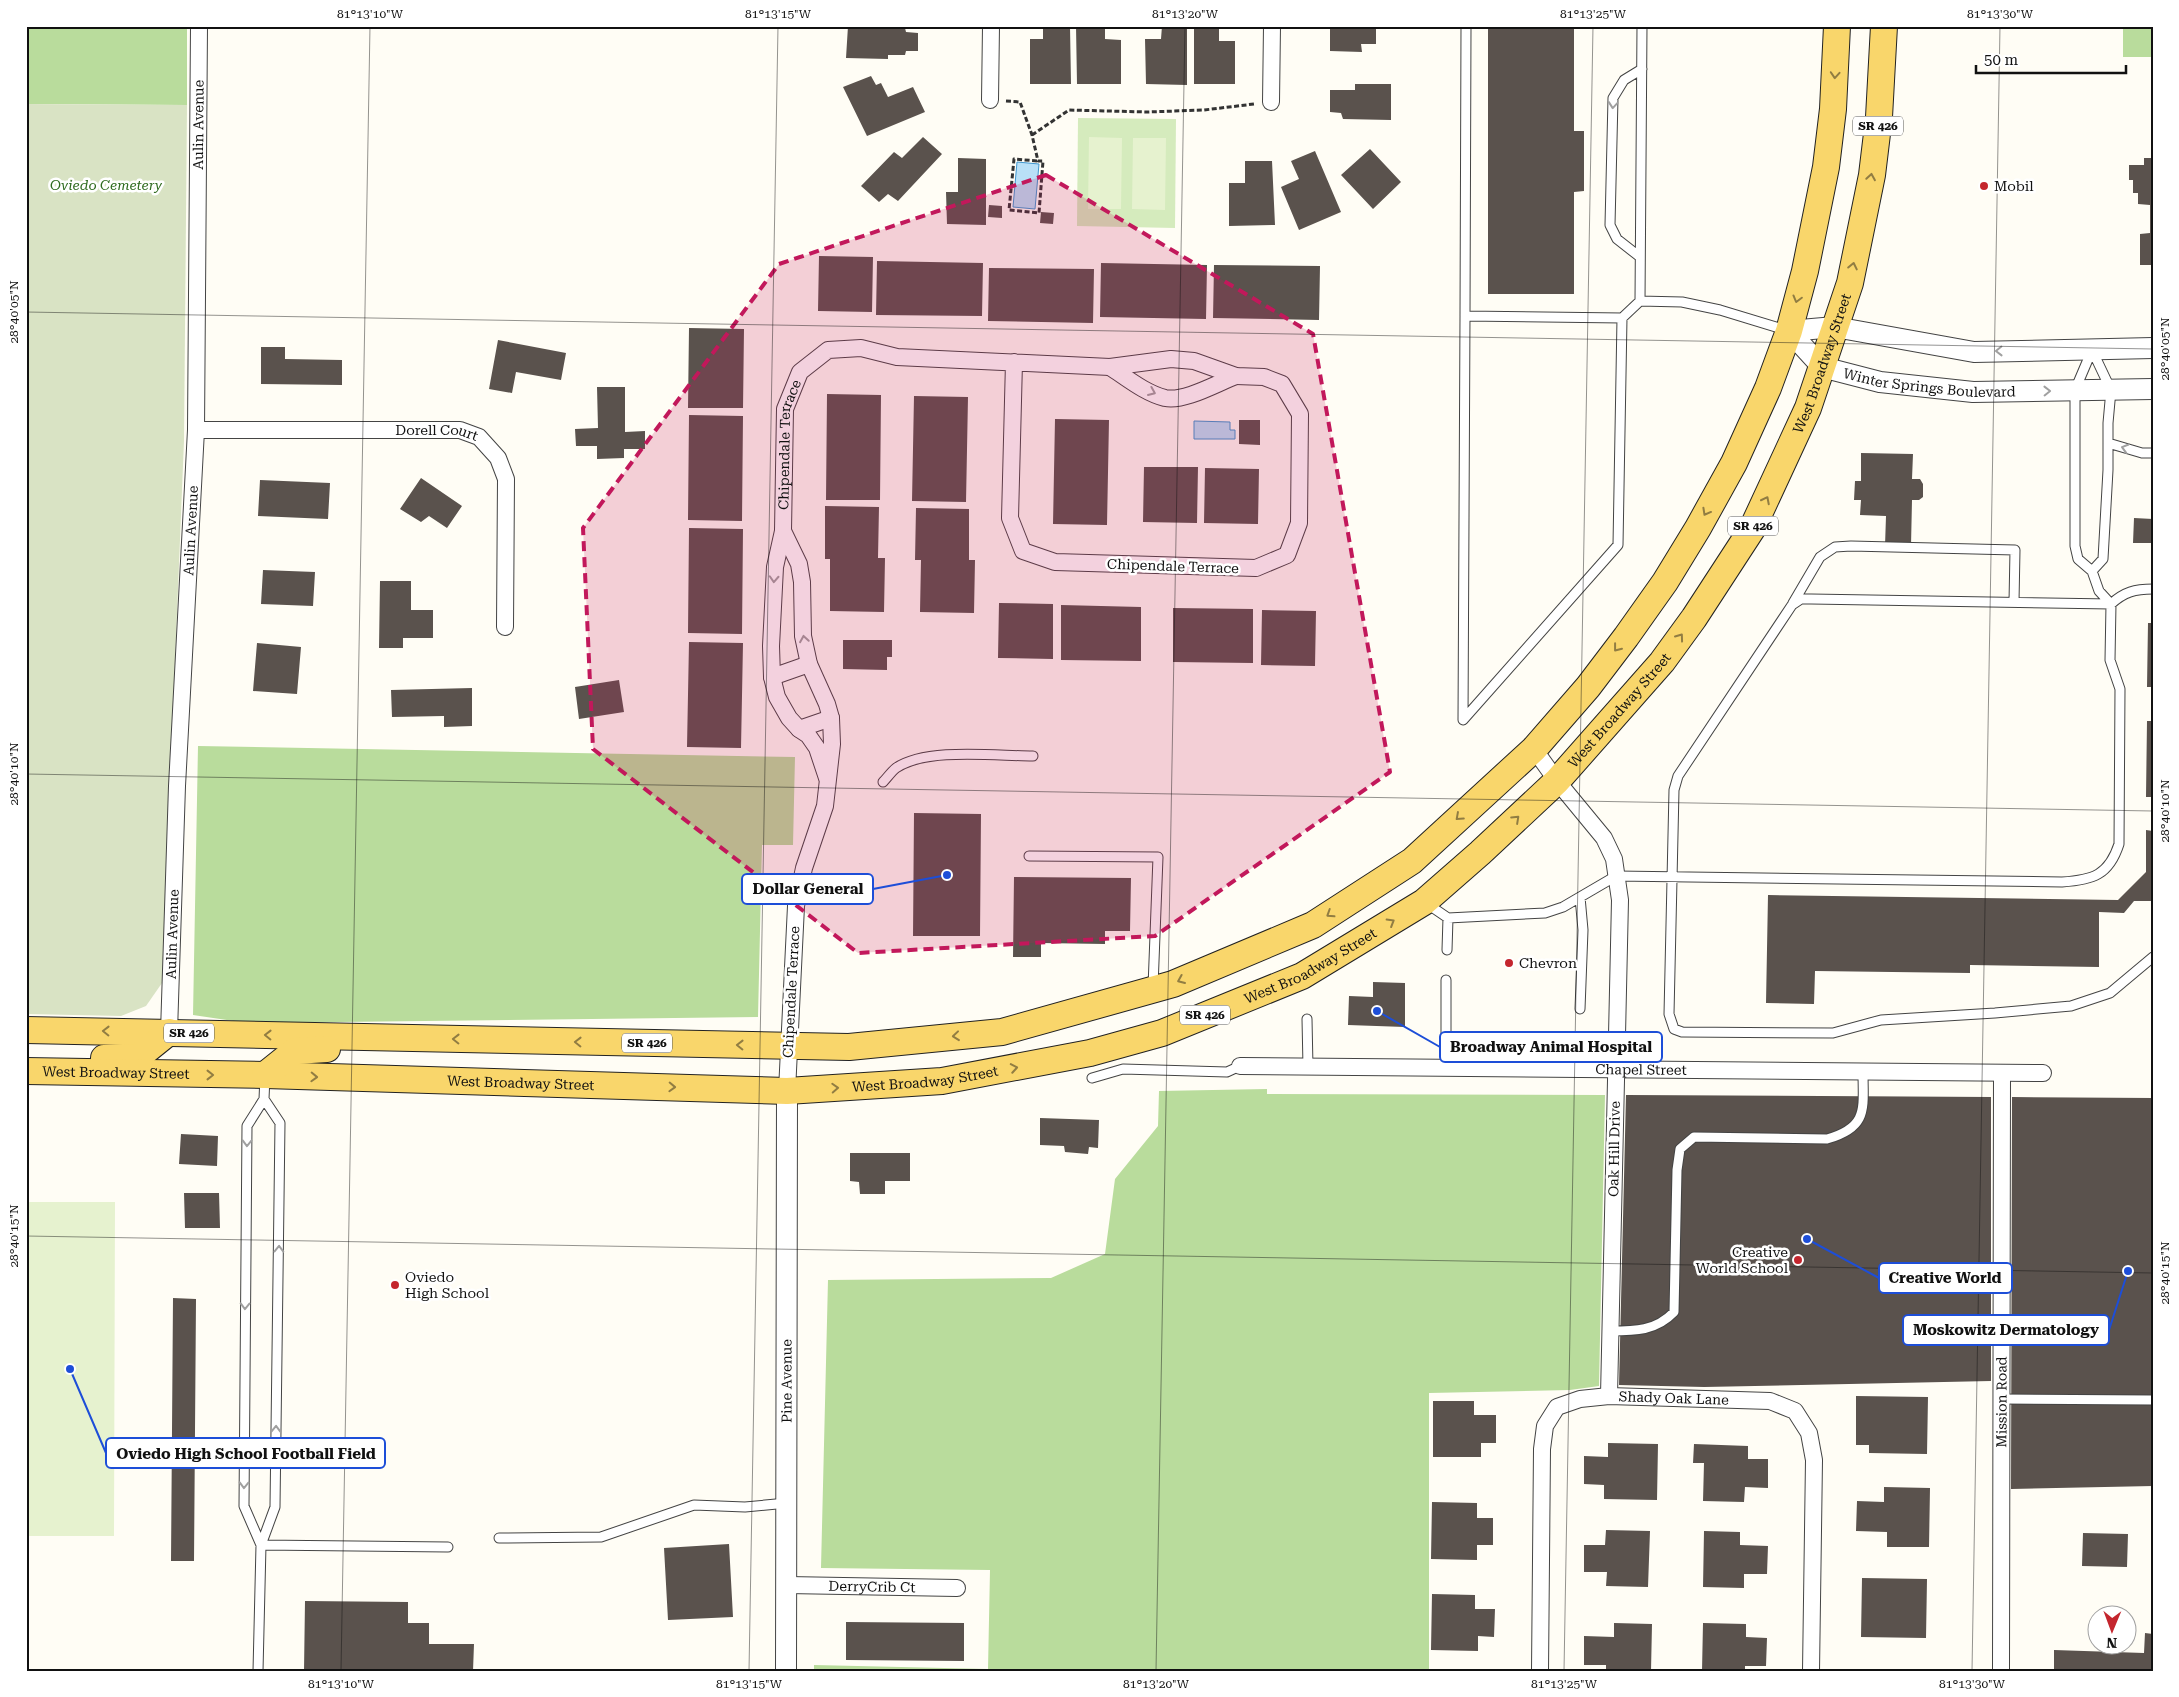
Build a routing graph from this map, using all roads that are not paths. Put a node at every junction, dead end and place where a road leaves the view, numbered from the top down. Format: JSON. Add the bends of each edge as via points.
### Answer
{"nodes":[{"id":1,"x":199,"y":26,"type":"edge"},
{"id":2,"x":991,"y":26,"type":"edge"},
{"id":3,"x":1272,"y":26,"type":"edge"},
{"id":4,"x":1466,"y":26,"type":"edge"},
{"id":5,"x":1642,"y":26,"type":"edge"},
{"id":6,"x":1837,"y":26,"type":"edge"},
{"id":7,"x":1884,"y":26,"type":"edge"},
{"id":8,"x":1642,"y":69,"type":"junction"},
{"id":9,"x":990,"y":100,"type":"road end"},
{"id":10,"x":1271,"y":102,"type":"road end"},
{"id":11,"x":1640,"y":257,"type":"junction"},
{"id":12,"x":1640,"y":302,"type":"junction"},
{"id":13,"x":1465,"y":316,"type":"junction"},
{"id":14,"x":1622,"y":318,"type":"junction"},
{"id":15,"x":1835,"y":326,"type":"junction"},
{"id":16,"x":1789,"y":331,"type":"junction"},
{"id":17,"x":2153,"y":348,"type":"edge"},
{"id":18,"x":2092,"y":350,"type":"junction"},
{"id":19,"x":1014,"y":362,"type":"junction"},
{"id":20,"x":1110,"y":367,"type":"junction"},
{"id":21,"x":1822,"y":367,"type":"junction"},
{"id":22,"x":1236,"y":376,"type":"junction"},
{"id":23,"x":2153,"y":389,"type":"edge"},
{"id":24,"x":2075,"y":390,"type":"junction"},
{"id":25,"x":2111,"y":390,"type":"junction"},
{"id":26,"x":196,"y":430,"type":"junction"},
{"id":27,"x":2108,"y":443,"type":"junction"},
{"id":28,"x":2153,"y":453,"type":"edge"},
{"id":29,"x":783,"y":531,"type":"junction"},
{"id":30,"x":2092,"y":571,"type":"junction"},
{"id":31,"x":2153,"y":589,"type":"edge"},
{"id":32,"x":2014,"y":602,"type":"junction"},
{"id":33,"x":2112,"y":604,"type":"junction"},
{"id":34,"x":1792,"y":605,"type":"junction"},
{"id":35,"x":505,"y":627,"type":"dead end"},
{"id":36,"x":809,"y":664,"type":"junction"},
{"id":37,"x":772,"y":677,"type":"junction"},
{"id":38,"x":831,"y":718,"type":"junction"},
{"id":39,"x":799,"y":729,"type":"junction"},
{"id":40,"x":1534,"y":749,"type":"junction"},
{"id":41,"x":1033,"y":756,"type":"dead end"},
{"id":42,"x":827,"y":778,"type":"junction"},
{"id":43,"x":1557,"y":780,"type":"junction"},
{"id":44,"x":883,"y":782,"type":"dead end"},
{"id":45,"x":1029,"y":856,"type":"dead end"},
{"id":46,"x":1616,"y":876,"type":"junction"},
{"id":47,"x":1672,"y":877,"type":"junction"},
{"id":48,"x":1580,"y":897,"type":"junction"},
{"id":49,"x":1424,"y":902,"type":"junction"},
{"id":50,"x":1448,"y":918,"type":"junction"},
{"id":51,"x":1447,"y":950,"type":"dead end"},
{"id":52,"x":2153,"y":957,"type":"edge"},
{"id":53,"x":1446,"y":980,"type":"dead end"},
{"id":54,"x":1153,"y":989,"type":"junction"},
{"id":55,"x":1580,"y":1009,"type":"dead end"},
{"id":56,"x":1307,"y":1019,"type":"dead end"},
{"id":57,"x":26,"y":1030,"type":"edge"},
{"id":58,"x":169,"y":1032,"type":"junction"},
{"id":59,"x":352,"y":1036,"type":"junction"},
{"id":60,"x":789,"y":1047,"type":"junction"},
{"id":61,"x":1240,"y":1066,"type":"joint"},
{"id":62,"x":1308,"y":1067,"type":"junction"},
{"id":63,"x":1446,"y":1069,"type":"junction"},
{"id":64,"x":26,"y":1071,"type":"edge"},
{"id":65,"x":1616,"y":1071,"type":"junction"},
{"id":66,"x":1863,"y":1072,"type":"junction"},
{"id":67,"x":90,"y":1073,"type":"junction"},
{"id":68,"x":2002,"y":1073,"type":"junction"},
{"id":69,"x":2043,"y":1074,"type":"dead end"},
{"id":70,"x":1092,"y":1078,"type":"dead end"},
{"id":71,"x":264,"y":1087,"type":"junction"},
{"id":72,"x":787,"y":1090,"type":"junction"},
{"id":73,"x":1610,"y":1331,"type":"junction"},
{"id":74,"x":1609,"y":1396,"type":"junction"},
{"id":75,"x":2001,"y":1398,"type":"junction"},
{"id":76,"x":2153,"y":1400,"type":"edge"},
{"id":77,"x":787,"y":1503,"type":"junction"},
{"id":78,"x":499,"y":1538,"type":"dead end"},
{"id":79,"x":261,"y":1545,"type":"junction"},
{"id":80,"x":448,"y":1547,"type":"dead end"},
{"id":81,"x":787,"y":1585,"type":"junction"},
{"id":82,"x":956,"y":1588,"type":"dead end"},
{"id":83,"x":258,"y":1671,"type":"edge"},
{"id":84,"x":786,"y":1671,"type":"edge"},
{"id":85,"x":1540,"y":1671,"type":"edge"},
{"id":86,"x":1811,"y":1671,"type":"edge"},
{"id":87,"x":2001,"y":1671,"type":"edge"}],
"edges":[{"from":1,"to":26,"type":"street","name":"Aulin Avenue"},
{"from":2,"to":9,"type":"street"},
{"from":3,"to":10,"type":"street"},
{"from":4,"to":13,"type":"lane"},
{"from":5,"to":8,"type":"lane"},
{"from":6,"to":16,"type":"main road","number":"SR 426","one_way":true,"via":[[1826,167]]},
{"from":15,"to":7,"type":"main road","name":"West Broadway Street","number":"SR 426","one_way":true,"via":[[1850,283],[1872,175]]},
{"from":8,"to":11,"type":"lane"},
{"from":8,"to":11,"type":"lane","one_way":true,"via":[[1624,80],[1613,98],[1610,225],[1617,238]]},
{"from":11,"to":12,"type":"lane"},
{"from":12,"to":14,"type":"lane"},
{"from":12,"to":16,"type":"lane","via":[[1682,302]]},
{"from":13,"to":14,"type":"lane"},
{"from":13,"to":14,"type":"lane","via":[[1463,720],[1618,545]]},
{"from":15,"to":16,"type":"street"},
{"from":18,"to":15,"type":"street","one_way":true,"via":[[1974,352]]},
{"from":15,"to":21,"type":"main road","name":"West Broadway Street","number":"SR 426"},
{"from":16,"to":21,"type":"street"},
{"from":16,"to":40,"type":"main road","number":"SR 426","one_way":true,"via":[[1768,388],[1734,463],[1670,574],[1588,687]]},
{"from":17,"to":18,"type":"street"},
{"from":18,"to":24,"type":"lane"},
{"from":18,"to":25,"type":"lane"},
{"from":19,"to":20,"type":"street","name":"Chipendale Terrace"},
{"from":19,"to":22,"type":"street","name":"Chipendale Terrace","via":[[1010,518],[1023,551],[1055,562],[1256,568],[1287,555],[1298,524],[1300,414],[1282,384],[1264,377]]},
{"from":19,"to":29,"type":"street","name":"Chipendale Terrace","via":[[897,357],[861,348],[828,350],[800,372],[785,409]]},
{"from":20,"to":22,"type":"street","name":"Chipendale Terrace","via":[[1171,358],[1194,361]]},
{"from":20,"to":22,"type":"street","name":"Chipendale Terrace","one_way":true,"via":[[1147,391],[1166,398],[1185,396]]},
{"from":21,"to":24,"type":"street","name":"Winter Springs Boulevard","one_way":true,"via":[[1880,382],[1973,392]]},
{"from":43,"to":21,"type":"main road","name":"West Broadway Street","number":"SR 426","one_way":true,"via":[[1662,662],[1724,574],[1773,487],[1808,408]]},
{"from":23,"to":25,"type":"street","name":"Winter Springs Boulevard"},
{"from":24,"to":25,"type":"street","name":"Winter Springs Boulevard"},
{"from":24,"to":30,"type":"lane","via":[[2075,546],[2078,559]]},
{"from":25,"to":27,"type":"lane"},
{"from":26,"to":35,"type":"street","name":"Dorell Court","via":[[460,430],[479,437],[498,458],[506,479]]},
{"from":26,"to":58,"type":"street","name":"Aulin Avenue","via":[[177,786]]},
{"from":28,"to":27,"type":"lane","one_way":true},
{"from":27,"to":30,"type":"lane","via":[[2103,559]]},
{"from":36,"to":29,"type":"street","name":"Chipendale Terrace","one_way":true,"via":[[803,636],[799,564]]},
{"from":29,"to":37,"type":"street","name":"Chipendale Terrace","one_way":true,"via":[[775,566]]},
{"from":30,"to":33,"type":"lane","via":[[2098,591]]},
{"from":31,"to":33,"type":"lane","via":[[2137,589],[2122,594]]},
{"from":32,"to":33,"type":"lane"},
{"from":32,"to":34,"type":"lane","via":[[1801,599]]},
{"from":32,"to":34,"type":"lane","via":[[2015,550],[1851,546],[1836,548],[1820,556]]},
{"from":33,"to":47,"type":"lane","via":[[2110,660],[2120,689],[2119,844],[2114,858],[2101,874],[2062,882]]},
{"from":34,"to":47,"type":"lane","via":[[1678,776],[1674,790]]},
{"from":36,"to":37,"type":"street"},
{"from":36,"to":38,"type":"street","name":"Chipendale Terrace"},
{"from":37,"to":39,"type":"street","name":"Chipendale Terrace","via":[[777,697]]},
{"from":38,"to":39,"type":"street"},
{"from":38,"to":42,"type":"street","name":"Chipendale Terrace","via":[[832,744]]},
{"from":39,"to":42,"type":"street","name":"Chipendale Terrace","via":[[817,748]]},
{"from":40,"to":43,"type":"street","name":"Oak Hill Drive"},
{"from":40,"to":54,"type":"main road","number":"SR 426","one_way":true,"via":[[1412,860],[1313,925],[1173,984]]},
{"from":41,"to":44,"type":"lane","via":[[937,755],[896,768]]},
{"from":42,"to":60,"type":"street","name":"Chipendale Terrace","via":[[825,806],[804,868],[796,906]]},
{"from":43,"to":46,"type":"street","name":"Oak Hill Drive","via":[[1604,838],[1614,859]]},
{"from":49,"to":43,"type":"main road","name":"West Broadway Street","number":"SR 426","one_way":true},
{"from":45,"to":54,"type":"lane","via":[[1158,857]]},
{"from":46,"to":47,"type":"lane"},
{"from":46,"to":48,"type":"lane"},
{"from":46,"to":65,"type":"street","name":"Oak Hill Drive","via":[[1620,900]]},
{"from":47,"to":52,"type":"lane","via":[[1668,1014],[1674,1029],[1682,1032],[1833,1033],[1882,1020],[2071,1006],[2110,993]]},
{"from":48,"to":50,"type":"lane","via":[[1545,913]]},
{"from":48,"to":55,"type":"lane"},
{"from":49,"to":50,"type":"lane"},
{"from":72,"to":49,"type":"main road","name":"West Broadway Street","number":"SR 426","one_way":true,"via":[[942,1081],[1090,1053],[1162,1033],[1302,976]]},
{"from":50,"to":51,"type":"lane"},
{"from":53,"to":63,"type":"lane"},
{"from":54,"to":60,"type":"main road","number":"SR 426","one_way":true,"via":[[1002,1032],[849,1047]]},
{"from":56,"to":62,"type":"lane"},
{"from":58,"to":57,"type":"main road","number":"SR 426","one_way":true},
{"from":59,"to":58,"type":"main road","number":"SR 426","one_way":true},
{"from":58,"to":67,"type":"main road","via":[[138,1057],[105,1057]]},
{"from":60,"to":59,"type":"main road","number":"SR 426","one_way":true},
{"from":59,"to":71,"type":"main road","via":[[325,1050],[295,1051]]},
{"from":60,"to":72,"type":"street","name":"Chipendale Terrace"},
{"from":61,"to":62,"type":"street","name":"Chapel Street"},
{"from":61,"to":70,"type":"lane","via":[[1227,1072],[1124,1069]]},
{"from":62,"to":63,"type":"street","name":"Chapel Street"},
{"from":63,"to":65,"type":"street","name":"Chapel Street"},
{"from":64,"to":67,"type":"main road","name":"West Broadway Street","number":"SR 426"},
{"from":65,"to":66,"type":"street","name":"Chapel Street"},
{"from":65,"to":73,"type":"street","name":"Oak Hill Drive"},
{"from":66,"to":68,"type":"street","name":"Chapel Street"},
{"from":66,"to":73,"type":"lane","via":[[1862,1113],[1854,1126],[1841,1135],[1827,1139],[1694,1137],[1680,1149],[1674,1312],[1666,1321],[1641,1331]]},
{"from":67,"to":71,"type":"main road","name":"West Broadway Street","number":"SR 426","one_way":true},
{"from":68,"to":69,"type":"street","name":"Chapel Street"},
{"from":68,"to":75,"type":"street","name":"Mission Road"},
{"from":71,"to":72,"type":"main road","name":"West Broadway Street","number":"SR 426","one_way":true},
{"from":79,"to":71,"type":"lane","one_way":true,"via":[[275,1508],[280,1123]]},
{"from":71,"to":79,"type":"lane","one_way":true,"via":[[247,1126],[244,1506]]},
{"from":72,"to":77,"type":"street","name":"Pine Avenue"},
{"from":73,"to":74,"type":"street","name":"Oak Hill Drive"},
{"from":74,"to":85,"type":"street","name":"Shady Oak Lane","via":[[1580,1399],[1557,1407],[1544,1426]]},
{"from":74,"to":86,"type":"street","name":"Shady Oak Lane","via":[[1770,1401],[1795,1411],[1809,1434],[1814,1460]]},
{"from":75,"to":76,"type":"lane"},
{"from":75,"to":87,"type":"street","name":"Mission Road"},
{"from":77,"to":78,"type":"lane","via":[[745,1507],[694,1505],[601,1537]]},
{"from":77,"to":81,"type":"street","name":"Pine Avenue"},
{"from":79,"to":80,"type":"lane"},
{"from":79,"to":83,"type":"lane"},
{"from":81,"to":82,"type":"street","name":"DerryCrib Ct"},
{"from":81,"to":84,"type":"street","name":"Pine Avenue"}]}
